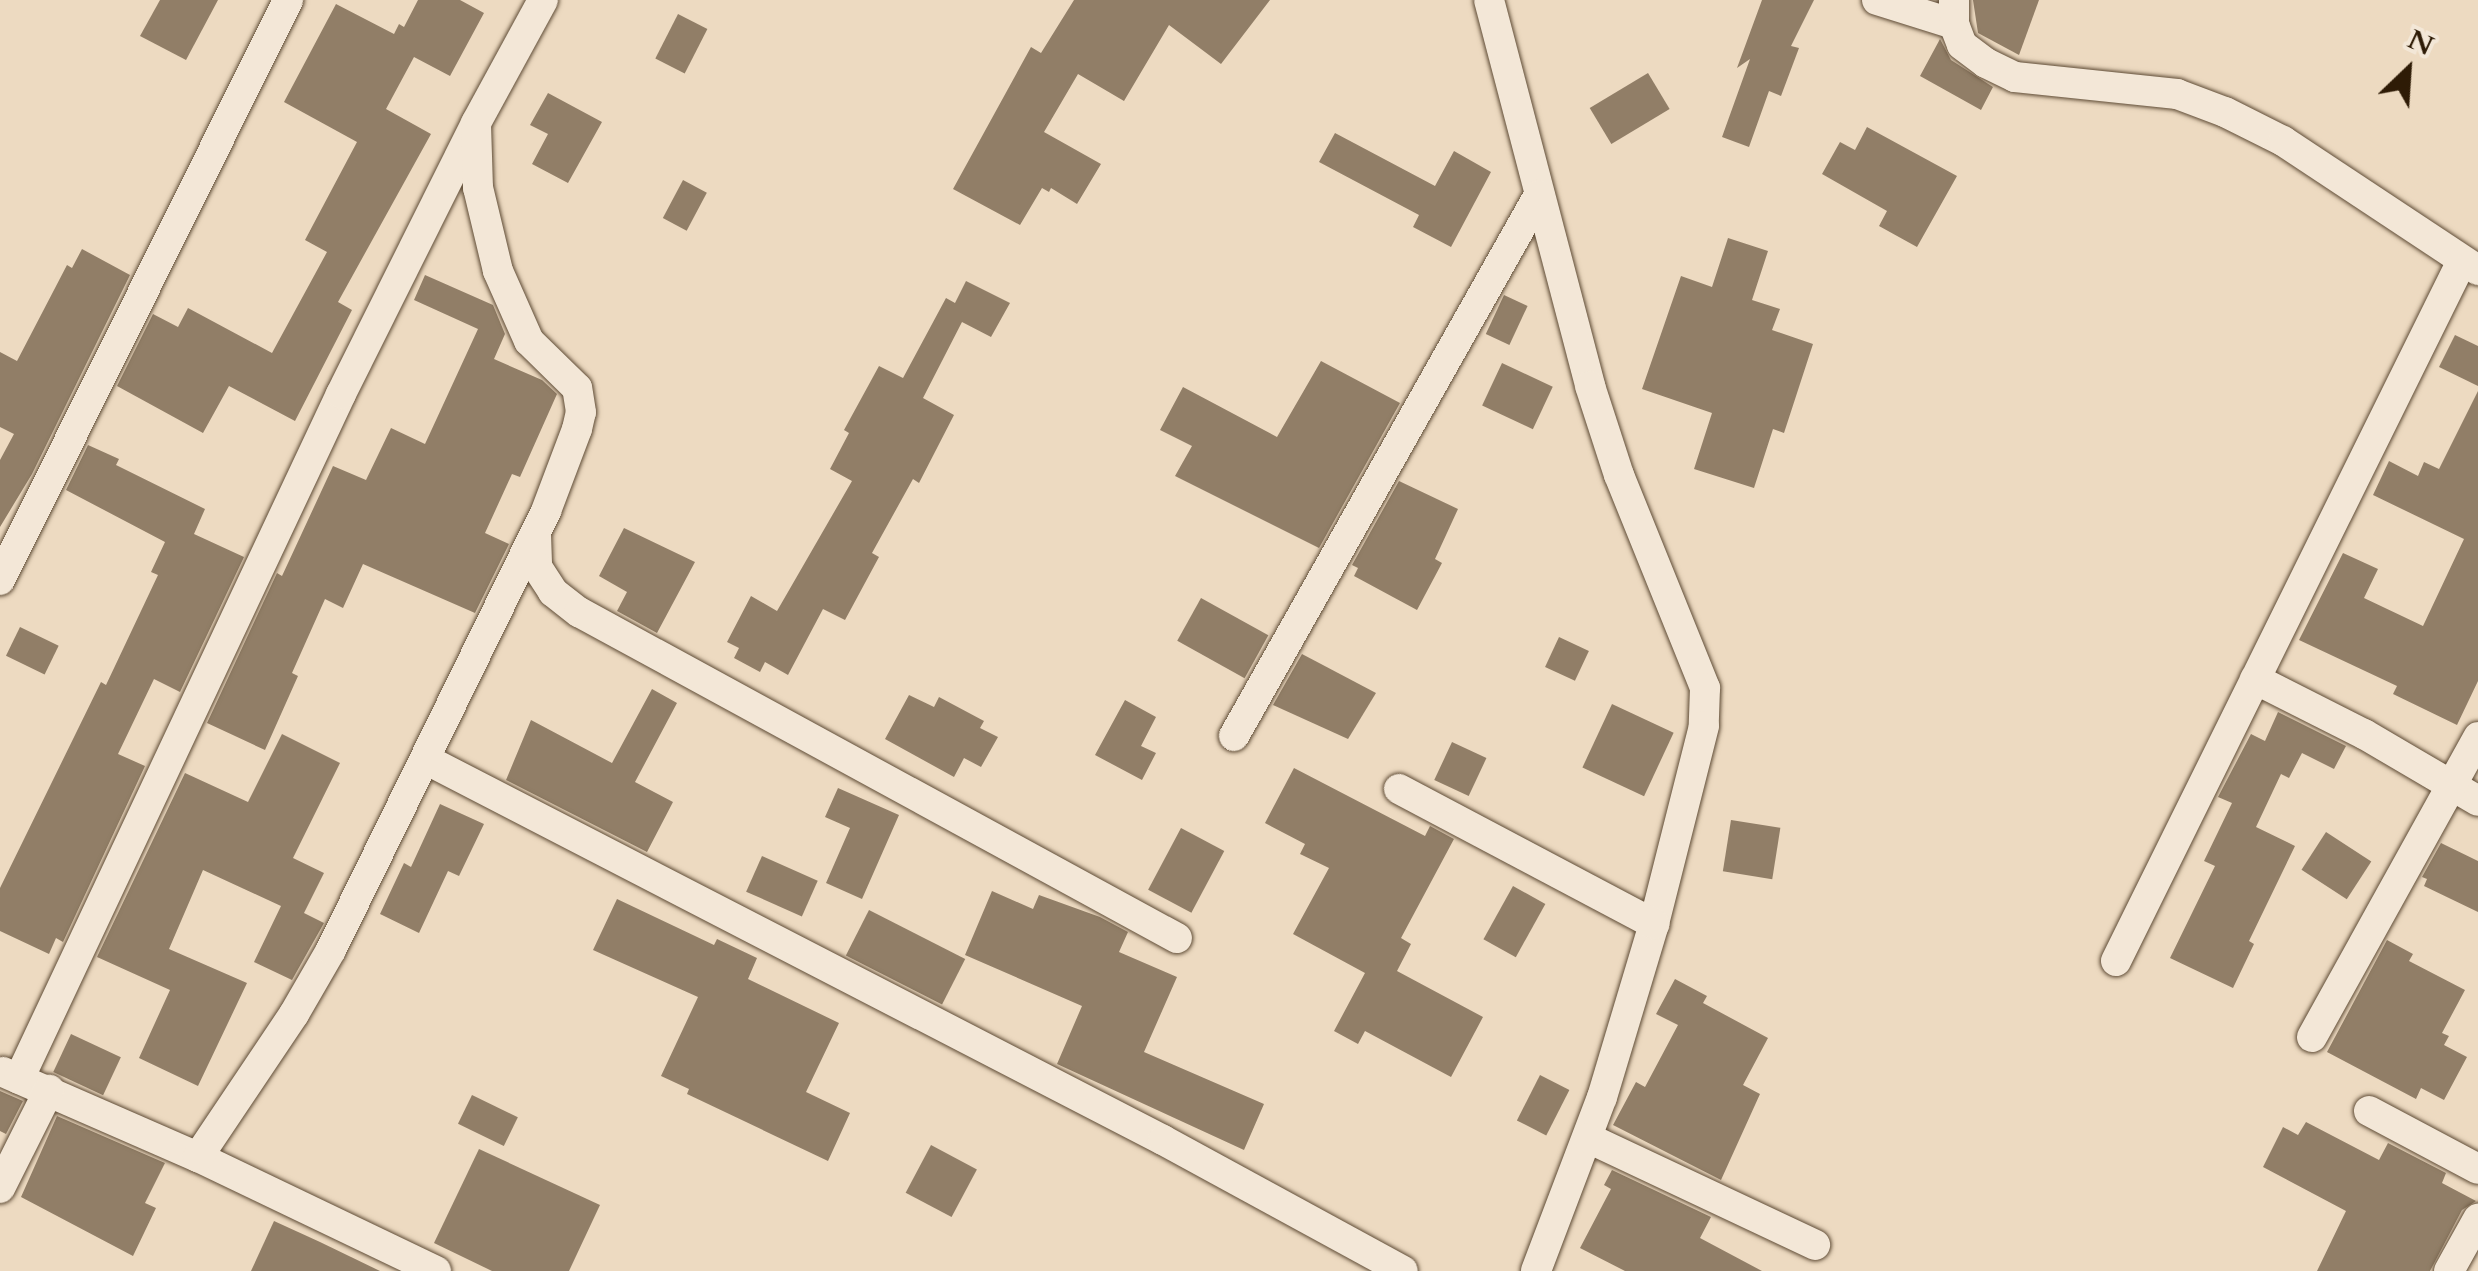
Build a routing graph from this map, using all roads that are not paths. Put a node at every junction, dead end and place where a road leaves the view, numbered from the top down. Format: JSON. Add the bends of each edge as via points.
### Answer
{"nodes":[{"id":1,"x":288,"y":0,"type":"edge"},
{"id":2,"x":543,"y":0,"type":"edge"},
{"id":3,"x":1489,"y":0,"type":"edge"},
{"id":4,"x":1877,"y":0,"type":"edge"},
{"id":5,"x":1954,"y":12,"type":"edge"},
{"id":6,"x":476,"y":123,"type":"junction"},
{"id":7,"x":1539,"y":195,"type":"junction"},
{"id":8,"x":2470,"y":266,"type":"edge"},
{"id":9,"x":536,"y":530,"type":"junction"},
{"id":10,"x":0,"y":580,"type":"edge"},
{"id":11,"x":2255,"y":679,"type":"junction"},
{"id":12,"x":1234,"y":736,"type":"dead end"},
{"id":13,"x":2478,"y":737,"type":"edge"},
{"id":14,"x":427,"y":760,"type":"junction"},
{"id":15,"x":1399,"y":789,"type":"dead end"},
{"id":16,"x":2466,"y":794,"type":"edge"},
{"id":17,"x":1654,"y":924,"type":"junction"},
{"id":18,"x":1177,"y":938,"type":"dead end"},
{"id":19,"x":2116,"y":961,"type":"dead end"},
{"id":20,"x":2312,"y":1037,"type":"dead end"},
{"id":21,"x":10,"y":1075,"type":"edge"},
{"id":22,"x":49,"y":1090,"type":"junction"},
{"id":23,"x":2368,"y":1111,"type":"dead end"},
{"id":24,"x":1588,"y":1138,"type":"junction"},
{"id":25,"x":198,"y":1157,"type":"junction"},
{"id":26,"x":2478,"y":1170,"type":"edge"},
{"id":27,"x":0,"y":1188,"type":"edge"},
{"id":28,"x":2478,"y":1218,"type":"edge"},
{"id":29,"x":1814,"y":1246,"type":"dead end"},
{"id":30,"x":423,"y":1268,"type":"edge"},
{"id":31,"x":1403,"y":1271,"type":"edge"},
{"id":32,"x":1536,"y":1271,"type":"edge"},
{"id":33,"x":2449,"y":1271,"type":"edge"}],
"edges":[{"from":1,"to":10,"type":"street"},
{"from":2,"to":6,"type":"street"},
{"from":3,"to":7,"type":"street"},
{"from":4,"to":5,"type":"street"},
{"from":5,"to":8,"type":"street","via":[[1962,45],[2015,77],[2177,94],[2225,112],[2283,141]]},
{"from":6,"to":9,"type":"street","via":[[478,188],[498,271],[529,341],[569,378],[580,400],[577,429]]},
{"from":6,"to":21,"type":"street"},
{"from":7,"to":12,"type":"street"},
{"from":7,"to":17,"type":"street","via":[[1619,475],[1704,688],[1704,726]]},
{"from":8,"to":11,"type":"street"},
{"from":9,"to":14,"type":"street"},
{"from":9,"to":18,"type":"street","via":[[537,567],[553,592],[579,612]]},
{"from":11,"to":16,"type":"street"},
{"from":11,"to":19,"type":"street"},
{"from":13,"to":16,"type":"street"},
{"from":14,"to":25,"type":"street","via":[[294,1014]]},
{"from":14,"to":31,"type":"street"},
{"from":15,"to":17,"type":"street"},
{"from":16,"to":20,"type":"street"},
{"from":17,"to":24,"type":"street"},
{"from":21,"to":22,"type":"street"},
{"from":22,"to":25,"type":"street"},
{"from":22,"to":27,"type":"street"},
{"from":23,"to":26,"type":"street"},
{"from":24,"to":29,"type":"street"},
{"from":24,"to":32,"type":"street"},
{"from":25,"to":30,"type":"street"},
{"from":28,"to":33,"type":"street"}]}
